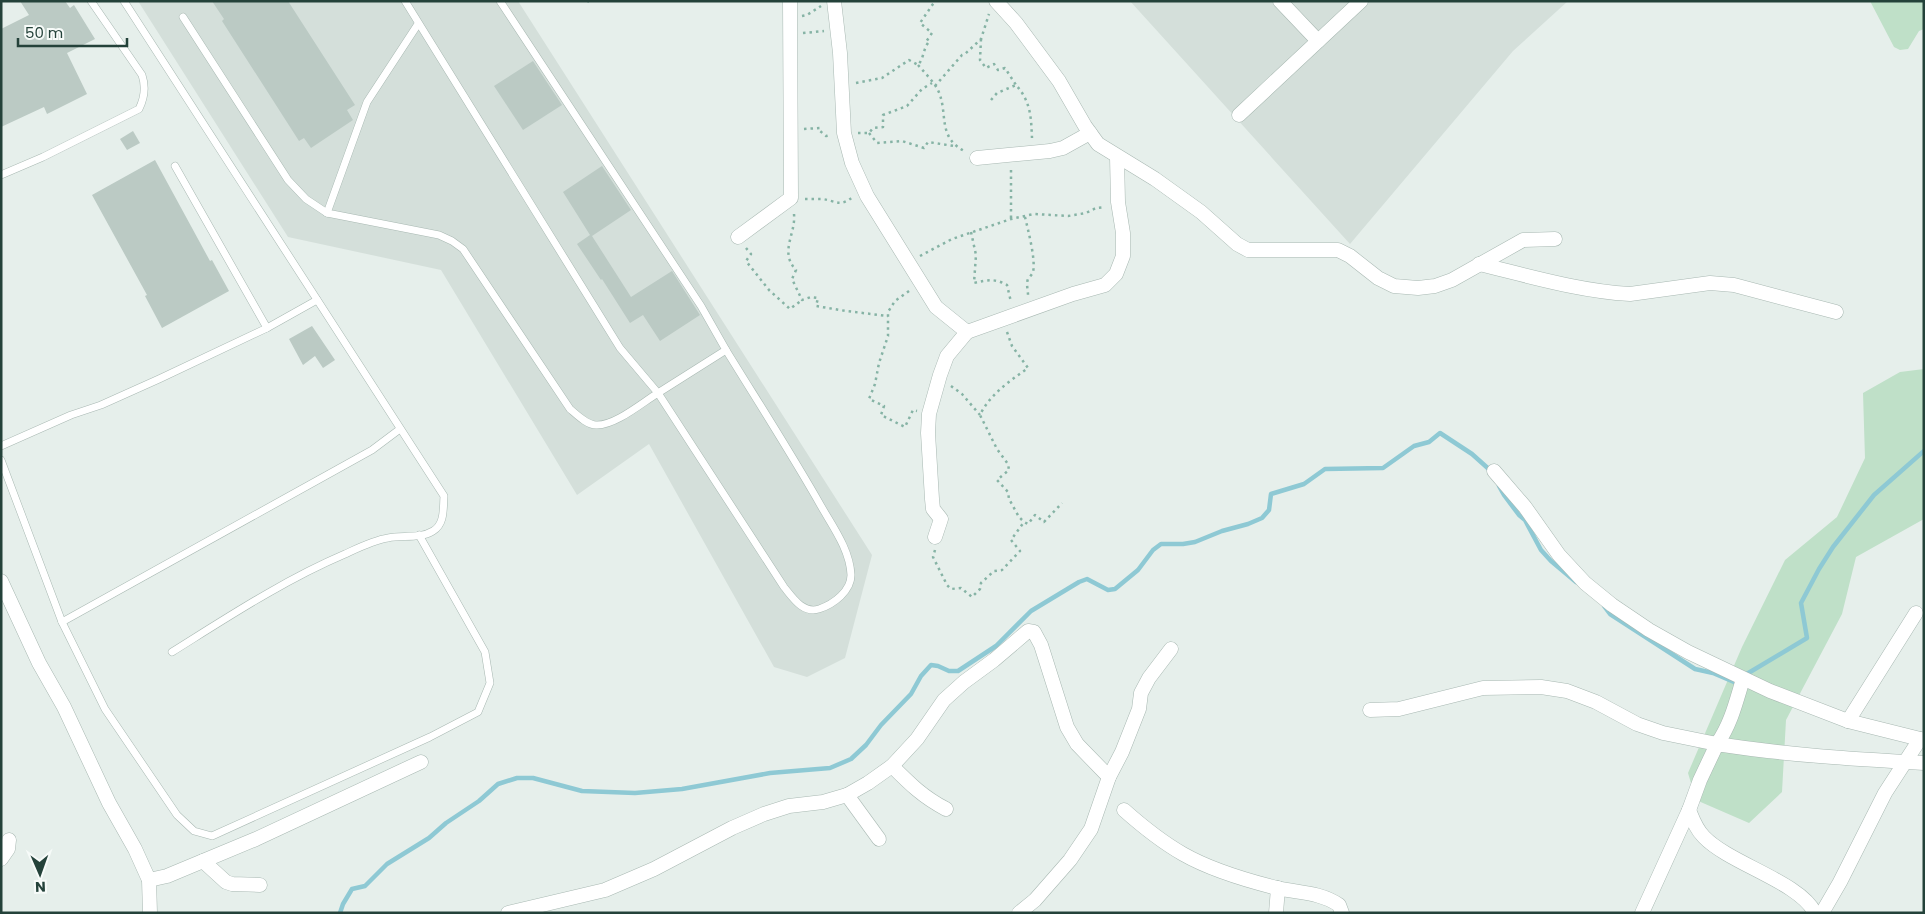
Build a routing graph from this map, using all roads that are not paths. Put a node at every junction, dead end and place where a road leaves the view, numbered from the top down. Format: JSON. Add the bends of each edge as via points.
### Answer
{"nodes":[{"id":1,"x":91,"y":1,"type":"edge"},
{"id":2,"x":124,"y":1,"type":"edge"},
{"id":3,"x":404,"y":1,"type":"edge"},
{"id":4,"x":500,"y":1,"type":"edge"},
{"id":5,"x":790,"y":1,"type":"edge"},
{"id":6,"x":1280,"y":1,"type":"edge"},
{"id":7,"x":1361,"y":1,"type":"edge"},
{"id":8,"x":997,"y":2,"type":"edge"},
{"id":9,"x":835,"y":3,"type":"edge"},
{"id":10,"x":183,"y":16,"type":"dead end"},
{"id":11,"x":418,"y":24,"type":"junction"},
{"id":12,"x":1318,"y":41,"type":"junction"},
{"id":13,"x":1239,"y":115,"type":"dead end"},
{"id":14,"x":1090,"y":133,"type":"junction"},
{"id":15,"x":1118,"y":157,"type":"junction"},
{"id":16,"x":977,"y":158,"type":"road end"},
{"id":17,"x":175,"y":166,"type":"dead end"},
{"id":18,"x":1,"y":175,"type":"edge"},
{"id":19,"x":327,"y":212,"type":"junction"},
{"id":20,"x":738,"y":237,"type":"road end"},
{"id":21,"x":1555,"y":239,"type":"dead end"},
{"id":22,"x":1479,"y":264,"type":"junction"},
{"id":23,"x":317,"y":300,"type":"junction"},
{"id":24,"x":1836,"y":312,"type":"dead end"},
{"id":25,"x":267,"y":328,"type":"junction"},
{"id":26,"x":967,"y":332,"type":"junction"},
{"id":27,"x":726,"y":350,"type":"junction"},
{"id":28,"x":658,"y":393,"type":"junction"},
{"id":29,"x":400,"y":429,"type":"junction"},
{"id":30,"x":1,"y":446,"type":"edge"},
{"id":31,"x":1,"y":460,"type":"edge"},
{"id":32,"x":1494,"y":471,"type":"dead end"},
{"id":33,"x":419,"y":535,"type":"junction"},
{"id":34,"x":935,"y":537,"type":"road end"},
{"id":35,"x":1,"y":581,"type":"edge"},
{"id":36,"x":1916,"y":613,"type":"dead end"},
{"id":37,"x":62,"y":622,"type":"junction"},
{"id":38,"x":1172,"y":649,"type":"dead end"},
{"id":39,"x":172,"y":652,"type":"dead end"},
{"id":40,"x":1743,"y":679,"type":"junction"},
{"id":41,"x":1370,"y":710,"type":"dead end"},
{"id":42,"x":1848,"y":721,"type":"junction"},
{"id":43,"x":1922,"y":740,"type":"edge"},
{"id":44,"x":1716,"y":744,"type":"junction"},
{"id":45,"x":421,"y":762,"type":"dead end"},
{"id":46,"x":1905,"y":762,"type":"junction"},
{"id":47,"x":1924,"y":762,"type":"edge"},
{"id":48,"x":892,"y":766,"type":"junction"},
{"id":49,"x":1109,"y":777,"type":"junction"},
{"id":50,"x":847,"y":795,"type":"junction"},
{"id":51,"x":946,"y":809,"type":"dead end"},
{"id":52,"x":1124,"y":810,"type":"dead end"},
{"id":53,"x":1689,"y":810,"type":"junction"},
{"id":54,"x":879,"y":839,"type":"dead end"},
{"id":55,"x":9,"y":840,"type":"dead end"},
{"id":56,"x":1,"y":858,"type":"edge"},
{"id":57,"x":203,"y":861,"type":"junction"},
{"id":58,"x":149,"y":880,"type":"junction"},
{"id":59,"x":260,"y":885,"type":"dead end"},
{"id":60,"x":1278,"y":888,"type":"junction"},
{"id":61,"x":150,"y":913,"type":"edge"},
{"id":62,"x":508,"y":913,"type":"edge"},
{"id":63,"x":1019,"y":913,"type":"edge"},
{"id":64,"x":1276,"y":913,"type":"edge"},
{"id":65,"x":1342,"y":913,"type":"edge"},
{"id":66,"x":1642,"y":913,"type":"edge"},
{"id":67,"x":1815,"y":913,"type":"edge"},
{"id":68,"x":1822,"y":913,"type":"edge"}],
"edges":[{"from":1,"to":18,"type":"lane","via":[[142,75],[145,91],[139,109]]},
{"from":2,"to":23,"type":"lane"},
{"from":3,"to":11,"type":"lane"},
{"from":4,"to":27,"type":"lane","via":[[701,306]]},
{"from":5,"to":20,"type":"street","via":[[791,198]]},
{"from":6,"to":12,"type":"street"},
{"from":7,"to":12,"type":"street"},
{"from":8,"to":14,"type":"street","via":[[1059,81]]},
{"from":9,"to":26,"type":"street","via":[[844,133],[852,163],[867,196],[936,307]]},
{"from":10,"to":19,"type":"lane","via":[[288,180]]},
{"from":11,"to":19,"type":"lane","via":[[367,102]]},
{"from":11,"to":28,"type":"lane","via":[[620,348]]},
{"from":12,"to":13,"type":"street"},
{"from":14,"to":15,"type":"street","via":[[1098,144]]},
{"from":14,"to":16,"type":"street","via":[[1063,148],[1050,151]]},
{"from":15,"to":22,"type":"street","via":[[1156,178],[1236,244],[1248,250],[1338,250],[1394,286],[1418,288],[1452,280]]},
{"from":15,"to":26,"type":"street","via":[[1123,256],[1116,274],[1105,285]]},
{"from":17,"to":25,"type":"lane"},
{"from":19,"to":28,"type":"lane","via":[[452,240],[463,249],[570,409],[586,421],[596,425],[611,422]]},
{"from":21,"to":22,"type":"street","via":[[1523,240]]},
{"from":22,"to":24,"type":"street","via":[[1617,294],[1710,284],[1734,285]]},
{"from":23,"to":25,"type":"lane"},
{"from":23,"to":29,"type":"lane"},
{"from":25,"to":30,"type":"lane","via":[[117,398]]},
{"from":26,"to":34,"type":"street","via":[[947,356],[929,414],[933,509],[940,519]]},
{"from":27,"to":28,"type":"lane"},
{"from":27,"to":28,"type":"lane","via":[[843,545],[851,575],[849,585],[842,596],[825,607],[813,611],[802,607],[784,587]]},
{"from":29,"to":33,"type":"lane","via":[[444,496],[440,525]]},
{"from":29,"to":37,"type":"lane","via":[[372,450]]},
{"from":31,"to":37,"type":"lane"},
{"from":32,"to":40,"type":"street","via":[[1585,584],[1649,630]]},
{"from":33,"to":37,"type":"lane","via":[[485,652],[490,684],[478,712],[212,836],[194,831],[178,815],[105,708]]},
{"from":33,"to":39,"type":"lane","via":[[386,538],[344,554],[268,592]]},
{"from":35,"to":58,"type":"street","via":[[108,804]]},
{"from":36,"to":42,"type":"street"},
{"from":38,"to":49,"type":"street","via":[[1141,693],[1139,709]]},
{"from":40,"to":42,"type":"street"},
{"from":40,"to":44,"type":"street","via":[[1732,717]]},
{"from":41,"to":44,"type":"street","via":[[1399,709],[1482,688],[1541,687],[1567,691],[1596,702],[1638,724]]},
{"from":42,"to":43,"type":"street"},
{"from":43,"to":46,"type":"street"},
{"from":44,"to":46,"type":"street","via":[[1772,753]]},
{"from":44,"to":53,"type":"street"},
{"from":45,"to":57,"type":"street"},
{"from":46,"to":47,"type":"street"},
{"from":46,"to":68,"type":"street","via":[[1885,793]]},
{"from":48,"to":49,"type":"street","via":[[917,739],[944,700],[1032,631],[1041,645],[1067,727],[1077,744]]},
{"from":48,"to":50,"type":"street"},
{"from":48,"to":51,"type":"street","via":[[915,789]]},
{"from":49,"to":63,"type":"street","via":[[1091,829],[1070,860],[1035,900]]},
{"from":50,"to":54,"type":"street"},
{"from":50,"to":62,"type":"street","via":[[764,814],[604,890]]},
{"from":52,"to":60,"type":"street","via":[[1183,854],[1230,875]]},
{"from":53,"to":66,"type":"street"},
{"from":53,"to":67,"type":"street","via":[[1705,838],[1790,888],[1805,899]]},
{"from":55,"to":56,"type":"street","via":[[8,849]]},
{"from":57,"to":58,"type":"street"},
{"from":57,"to":59,"type":"street","via":[[226,882]]},
{"from":58,"to":61,"type":"street"},
{"from":60,"to":64,"type":"street"},
{"from":60,"to":65,"type":"street","via":[[1325,896],[1339,905]]}]}
